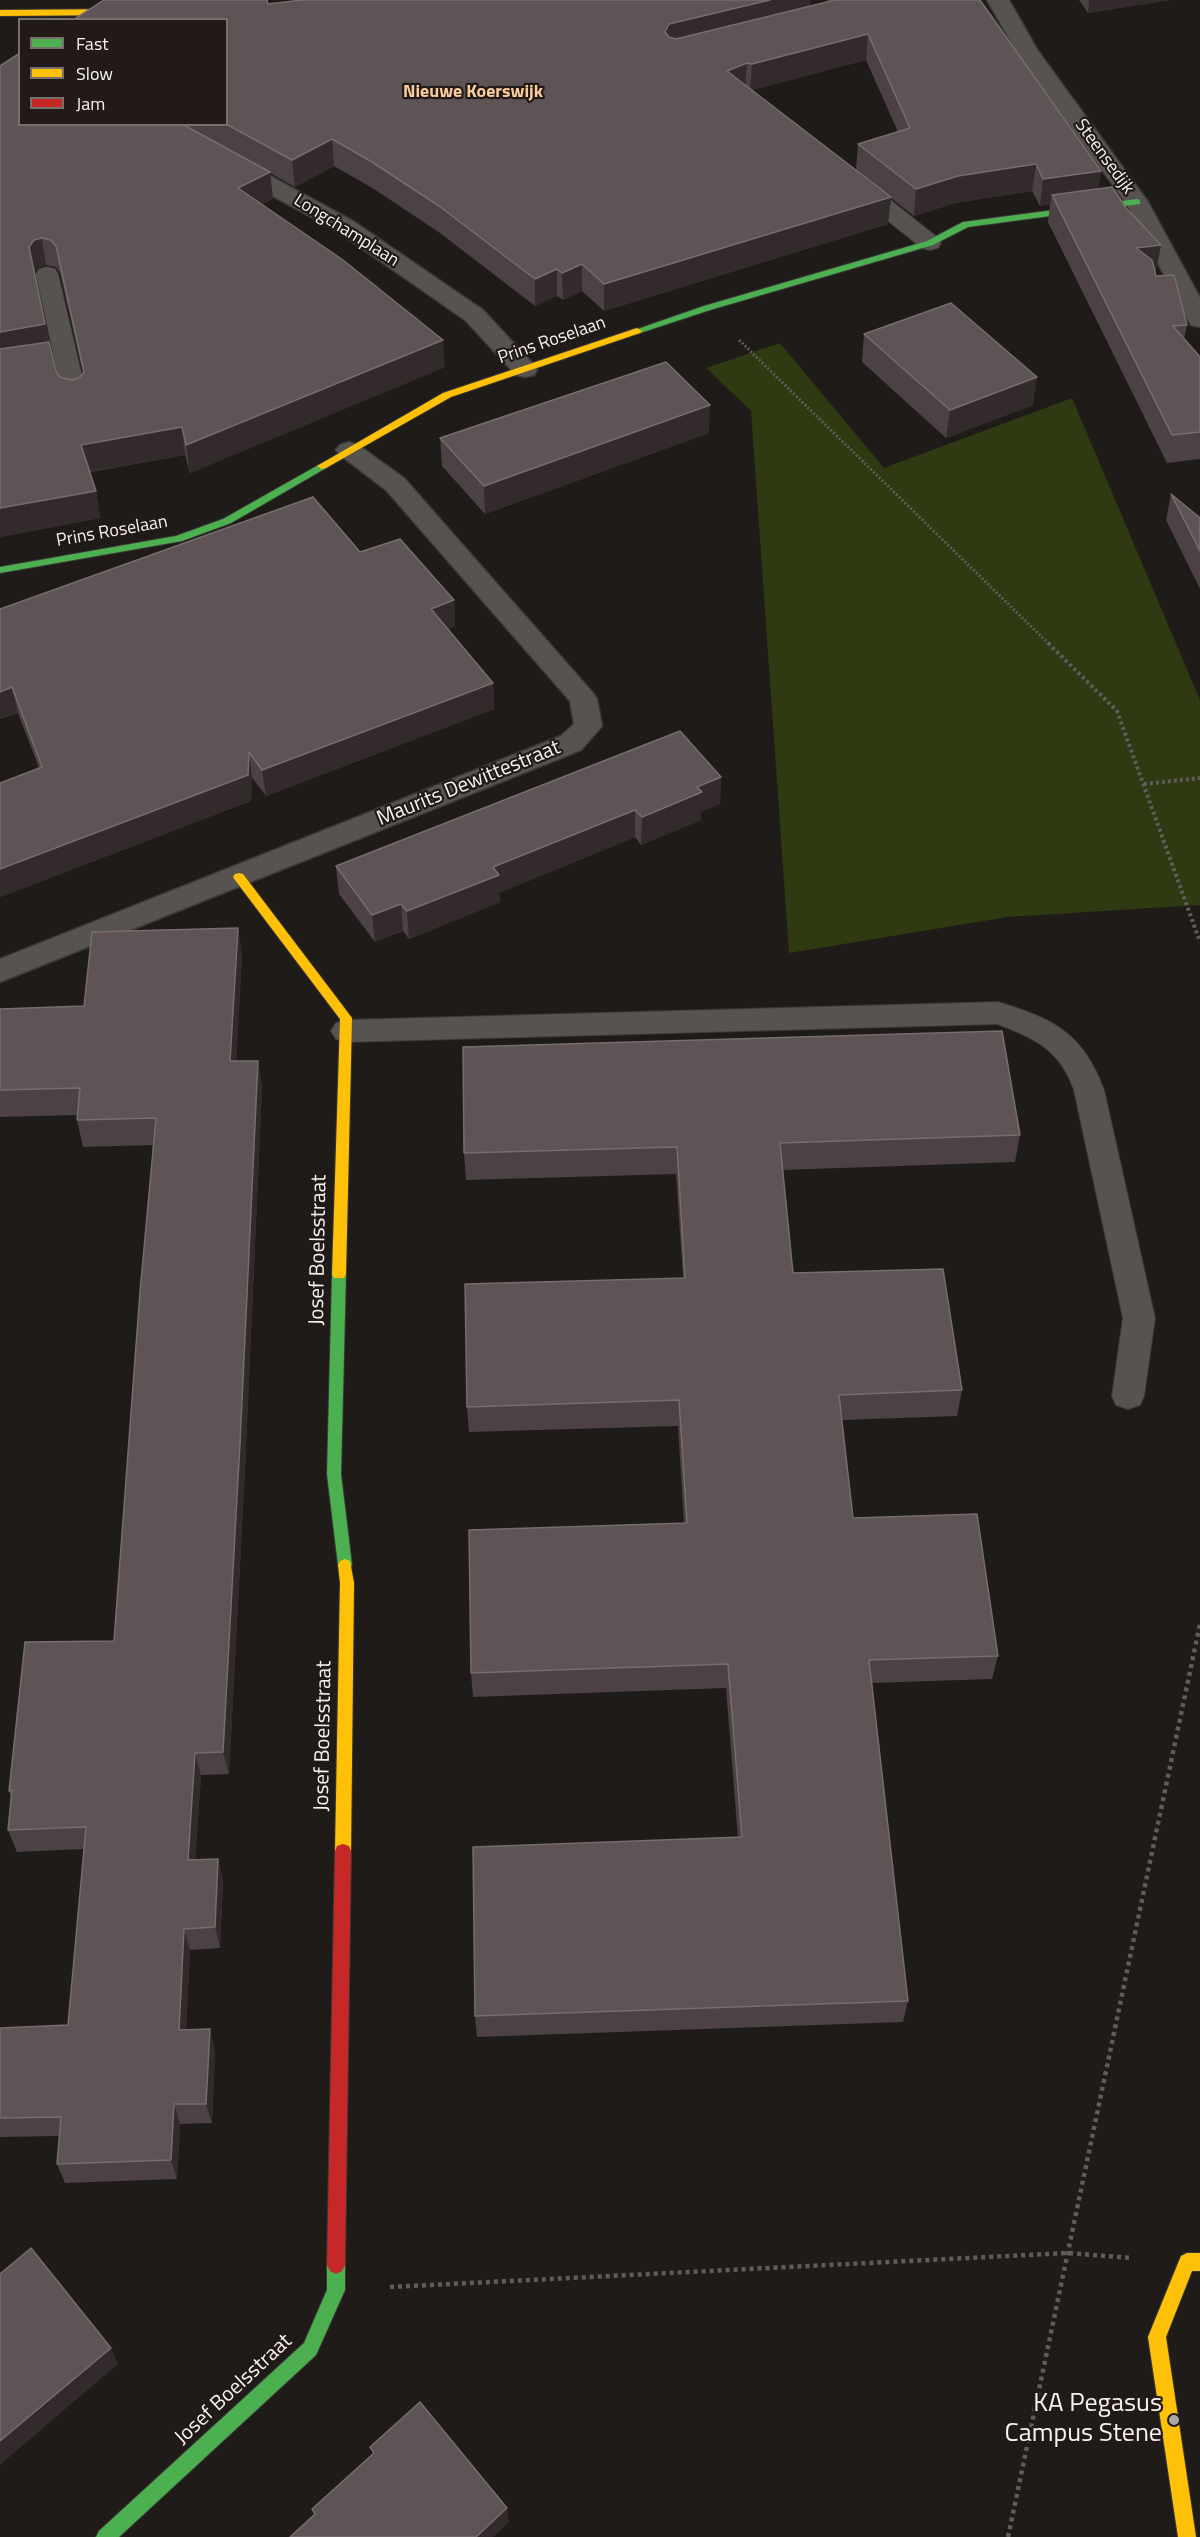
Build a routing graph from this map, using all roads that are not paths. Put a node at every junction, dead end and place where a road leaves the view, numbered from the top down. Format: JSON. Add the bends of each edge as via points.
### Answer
{"nodes":[{"id":1,"x":998,"y":0,"type":"edge"},
{"id":2,"x":142,"y":12,"type":"edge"},
{"id":3,"x":0,"y":13,"type":"edge"},
{"id":4,"x":210,"y":153,"type":"edge"},
{"id":5,"x":838,"y":171,"type":"edge"},
{"id":6,"x":1137,"y":202,"type":"junction"},
{"id":7,"x":930,"y":243,"type":"junction"},
{"id":8,"x":47,"y":274,"type":"dead end"},
{"id":9,"x":1200,"y":320,"type":"edge"},
{"id":10,"x":525,"y":370,"type":"junction"},
{"id":11,"x":75,"y":398,"type":"edge"},
{"id":12,"x":349,"y":450,"type":"junction"},
{"id":13,"x":0,"y":570,"type":"edge"},
{"id":14,"x":239,"y":877,"type":"junction"},
{"id":15,"x":0,"y":971,"type":"edge"},
{"id":16,"x":345,"y":1031,"type":"junction"},
{"id":17,"x":1128,"y":1396,"type":"dead end"},
{"id":18,"x":1194,"y":2262,"type":"edge"},
{"id":19,"x":105,"y":2537,"type":"edge"},
{"id":20,"x":1186,"y":2537,"type":"edge"}],
"edges":[{"from":1,"to":6,"type":"street","name":"Steensedijk","via":[[1028,52]]},
{"from":2,"to":3,"type":"street"},
{"from":4,"to":10,"type":"street","name":"Longchamplaan","via":[[345,226],[474,315]]},
{"from":5,"to":7,"type":"lane"},
{"from":6,"to":7,"type":"street","name":"Prins Roselaan","via":[[966,224]]},
{"from":6,"to":9,"type":"street","name":"Steensedijk"},
{"from":7,"to":10,"type":"street","name":"Prins Roselaan","via":[[707,308]]},
{"from":8,"to":11,"type":"lane","via":[[55,360]]},
{"from":10,"to":12,"type":"street","name":"Prins Roselaan","via":[[447,395]]},
{"from":12,"to":13,"type":"street","name":"Prins Roselaan","via":[[227,521],[178,539]]},
{"from":12,"to":14,"type":"street","name":"Maurits Dewittestraat","via":[[395,484],[583,699],[588,726],[571,743]]},
{"from":14,"to":15,"type":"street","name":"Maurits Dewittestraat"},
{"from":14,"to":16,"type":"street","name":"Josef Boelsstraat","via":[[346,1018]]},
{"from":16,"to":17,"type":"lane","via":[[998,1013],[1029,1024],[1058,1041],[1078,1063],[1089,1090],[1139,1318]]},
{"from":16,"to":19,"type":"street","name":"Josef Boelsstraat","via":[[334,1474],[347,1583],[336,2290],[310,2349]]},
{"from":18,"to":20,"type":"street","via":[[1158,2337]]}]}
